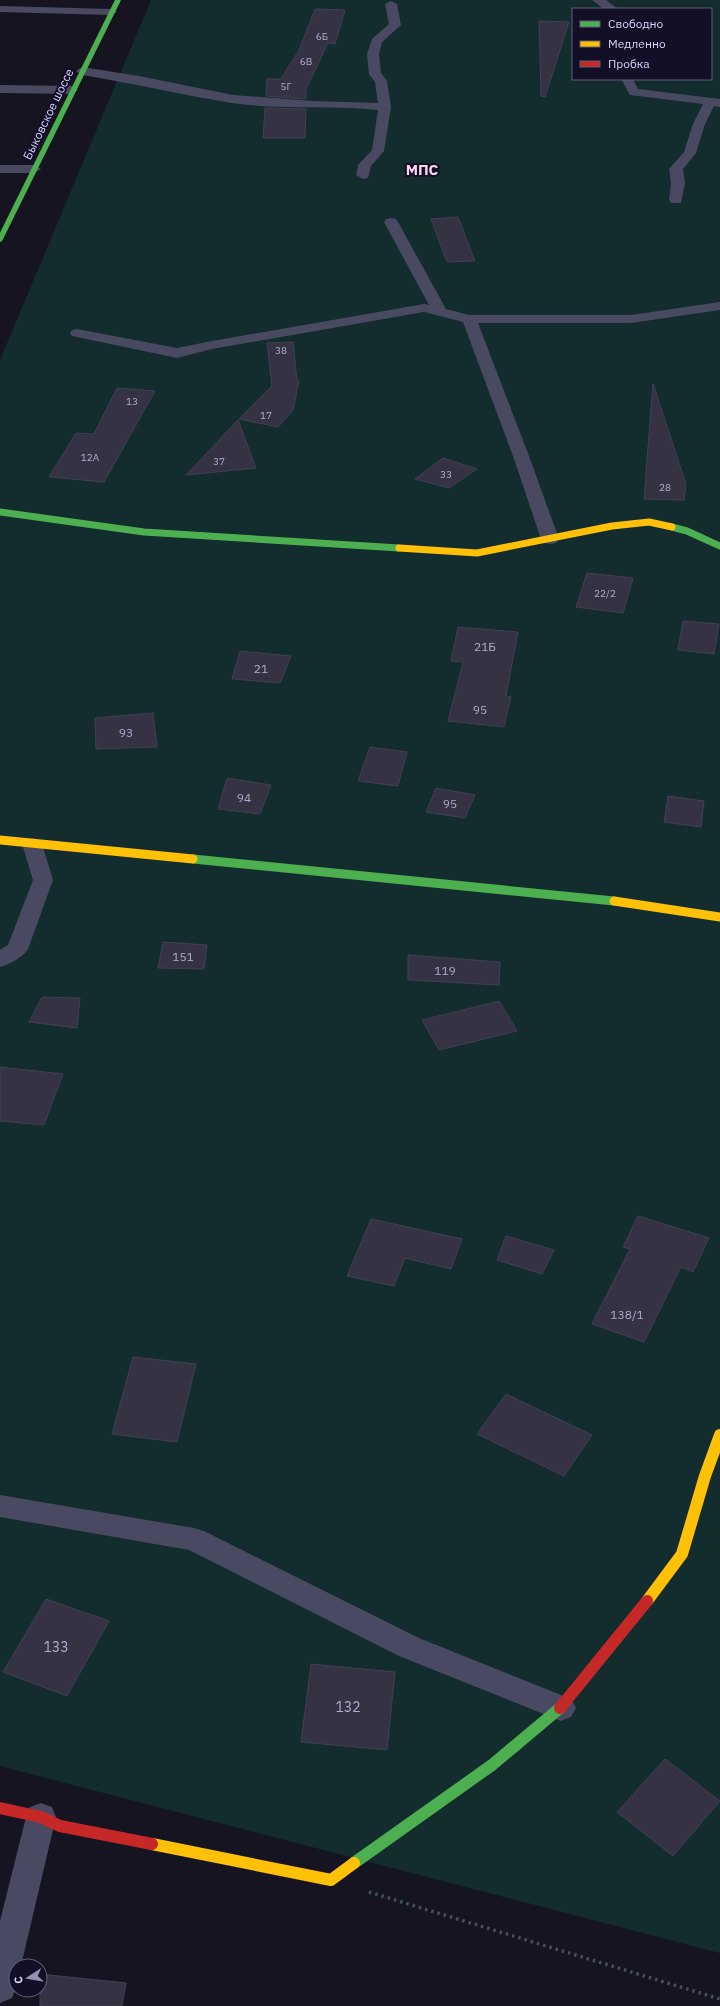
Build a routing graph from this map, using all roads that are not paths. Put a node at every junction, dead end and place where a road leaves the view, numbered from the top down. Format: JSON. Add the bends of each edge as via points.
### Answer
{"nodes":[{"id":1,"x":118,"y":0,"type":"edge"},
{"id":2,"x":598,"y":0,"type":"edge"},
{"id":3,"x":391,"y":4,"type":"dead end"},
{"id":4,"x":610,"y":8,"type":"edge"},
{"id":5,"x":0,"y":9,"type":"edge"},
{"id":6,"x":111,"y":12,"type":"junction"},
{"id":7,"x":82,"y":71,"type":"junction"},
{"id":8,"x":628,"y":80,"type":"edge"},
{"id":9,"x":0,"y":89,"type":"edge"},
{"id":10,"x":72,"y":90,"type":"junction"},
{"id":11,"x":715,"y":103,"type":"edge"},
{"id":12,"x":385,"y":107,"type":"junction"},
{"id":13,"x":0,"y":169,"type":"edge"},
{"id":14,"x":34,"y":169,"type":"junction"},
{"id":15,"x":363,"y":175,"type":"dead end"},
{"id":16,"x":676,"y":200,"type":"dead end"},
{"id":17,"x":391,"y":222,"type":"dead end"},
{"id":18,"x":0,"y":238,"type":"edge"},
{"id":19,"x":720,"y":306,"type":"edge"},
{"id":20,"x":440,"y":312,"type":"junction"},
{"id":21,"x":469,"y":319,"type":"junction"},
{"id":22,"x":78,"y":333,"type":"dead end"},
{"id":23,"x":0,"y":512,"type":"edge"},
{"id":24,"x":550,"y":538,"type":"junction"},
{"id":25,"x":720,"y":546,"type":"edge"},
{"id":26,"x":0,"y":840,"type":"edge"},
{"id":27,"x":32,"y":844,"type":"junction"},
{"id":28,"x":720,"y":917,"type":"edge"},
{"id":29,"x":0,"y":960,"type":"edge"},
{"id":30,"x":720,"y":1435,"type":"edge"},
{"id":31,"x":0,"y":1506,"type":"edge"},
{"id":32,"x":561,"y":1708,"type":"junction"},
{"id":33,"x":0,"y":1808,"type":"edge"},
{"id":34,"x":41,"y":1817,"type":"junction"},
{"id":35,"x":0,"y":1987,"type":"edge"}],
"edges":[{"from":1,"to":6,"type":"street","name":"Быковское шоссе"},
{"from":2,"to":4,"type":"street"},
{"from":3,"to":12,"type":"street","via":[[395,25],[376,41],[373,54],[375,74],[381,81]]},
{"from":5,"to":6,"type":"street"},
{"from":6,"to":7,"type":"street","name":"Быковское шоссе"},
{"from":7,"to":10,"type":"street","name":"Быковское шоссе"},
{"from":7,"to":12,"type":"street","via":[[233,99]]},
{"from":8,"to":11,"type":"street","via":[[634,92]]},
{"from":9,"to":10,"type":"street"},
{"from":10,"to":14,"type":"street","name":"Быковское шоссе"},
{"from":11,"to":16,"type":"street","via":[[699,124],[690,153],[676,169]]},
{"from":12,"to":15,"type":"street","via":[[378,151],[365,165]]},
{"from":13,"to":14,"type":"street"},
{"from":14,"to":18,"type":"street","name":"Быковское шоссе"},
{"from":17,"to":20,"type":"street"},
{"from":19,"to":21,"type":"street","via":[[631,319]]},
{"from":20,"to":21,"type":"street"},
{"from":20,"to":22,"type":"street","via":[[424,308],[177,353]]},
{"from":21,"to":24,"type":"street"},
{"from":23,"to":24,"type":"street","via":[[144,532],[477,553]]},
{"from":24,"to":25,"type":"street","via":[[649,522],[687,531]]},
{"from":26,"to":27,"type":"street"},
{"from":27,"to":28,"type":"street","via":[[616,901]]},
{"from":27,"to":29,"type":"street","via":[[43,880],[17,949]]},
{"from":30,"to":32,"type":"street","via":[[682,1554],[632,1621]]},
{"from":31,"to":32,"type":"street","via":[[194,1539],[409,1647]]},
{"from":32,"to":34,"type":"street","via":[[492,1765],[330,1880],[60,1826]]},
{"from":33,"to":34,"type":"street"},
{"from":34,"to":35,"type":"street"}]}
